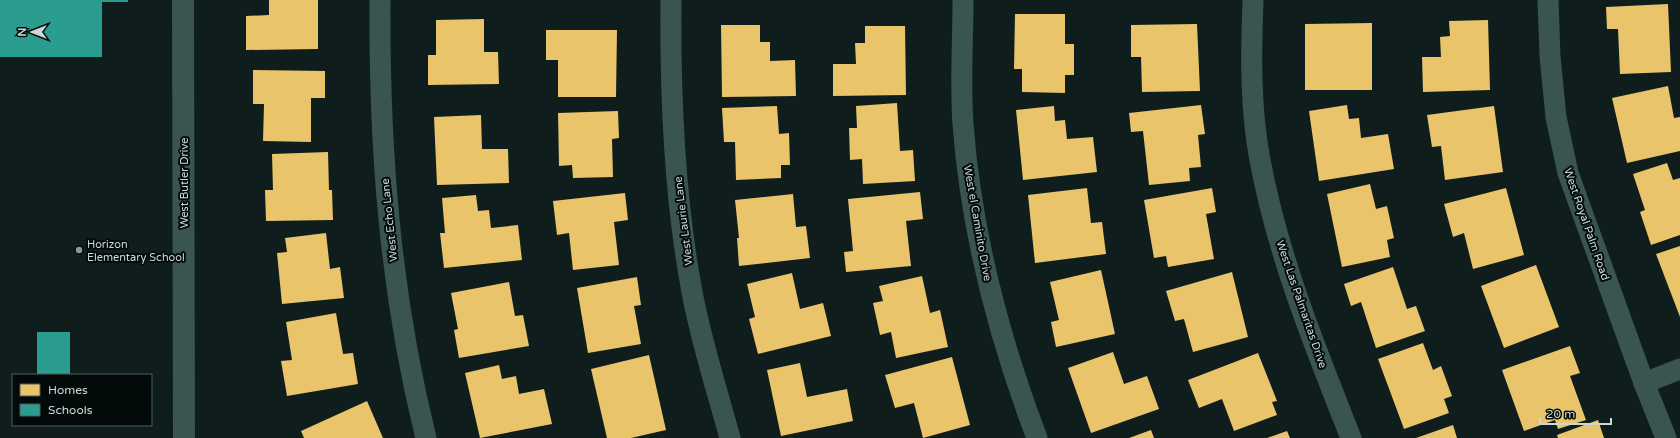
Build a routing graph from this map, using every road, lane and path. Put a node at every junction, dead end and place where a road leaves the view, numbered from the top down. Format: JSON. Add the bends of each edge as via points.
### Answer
{"nodes":[{"id":1,"x":183,"y":0,"type":"edge"},
{"id":2,"x":380,"y":0,"type":"edge"},
{"id":3,"x":671,"y":0,"type":"edge"},
{"id":4,"x":963,"y":0,"type":"edge"},
{"id":5,"x":1253,"y":0,"type":"edge"},
{"id":6,"x":1548,"y":0,"type":"edge"},
{"id":7,"x":1680,"y":368,"type":"edge"},
{"id":8,"x":1644,"y":383,"type":"junction"},
{"id":9,"x":184,"y":438,"type":"edge"},
{"id":10,"x":426,"y":438,"type":"edge"},
{"id":11,"x":730,"y":438,"type":"edge"},
{"id":12,"x":1037,"y":438,"type":"edge"},
{"id":13,"x":1351,"y":438,"type":"edge"},
{"id":14,"x":1666,"y":438,"type":"edge"}],
"edges":[{"from":1,"to":9,"type":"street","name":"West Butler Drive"},
{"from":2,"to":10,"type":"street","name":"West Echo Lane","via":[[379,80],[392,249],[402,330]]},
{"from":3,"to":11,"type":"street","name":"West Laurie Lane","via":[[670,59],[674,142],[682,224],[692,292]]},
{"from":4,"to":12,"type":"street","name":"West el Caminito Drive","via":[[963,124],[974,209],[990,288],[1006,349]]},
{"from":5,"to":13,"type":"street","name":"West Las Palmaritas Drive","via":[[1252,94],[1270,209],[1306,324]]},
{"from":6,"to":8,"type":"street","name":"West Royal Palm Road","via":[[1556,116],[1568,173]]},
{"from":7,"to":8,"type":"street"},
{"from":8,"to":14,"type":"street","name":"West Royal Palm Road"}]}
